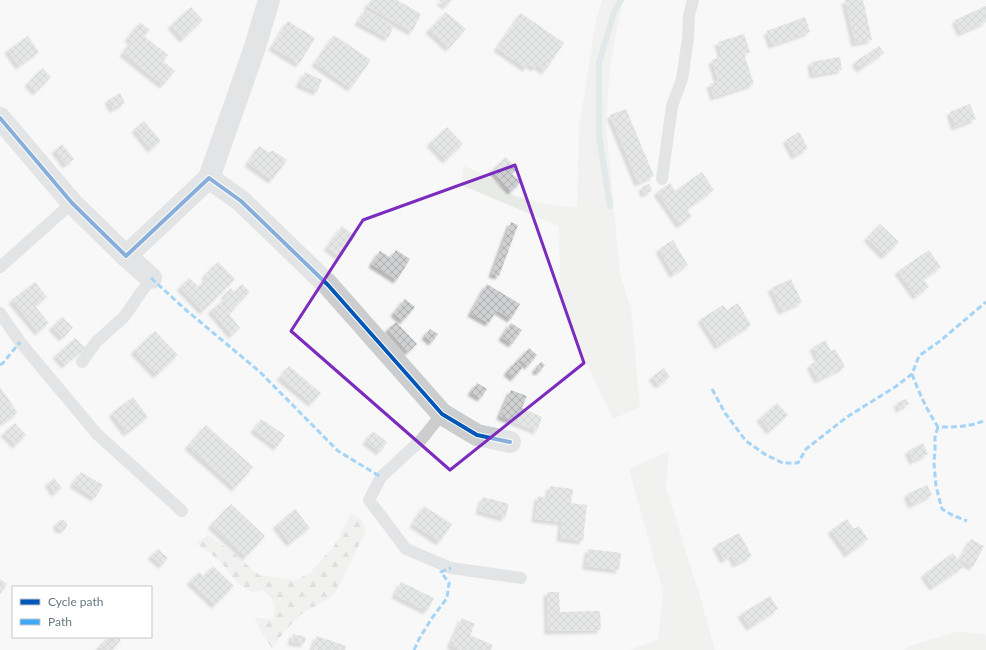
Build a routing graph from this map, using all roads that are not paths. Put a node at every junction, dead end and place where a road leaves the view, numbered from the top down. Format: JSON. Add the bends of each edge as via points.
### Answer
{"nodes":[{"id":1,"x":269,"y":0,"type":"edge"},
{"id":2,"x":693,"y":0,"type":"edge"},
{"id":3,"x":0,"y":118,"type":"edge"},
{"id":4,"x":209,"y":178,"type":"junction"},
{"id":5,"x":662,"y":178,"type":"dead end"},
{"id":6,"x":72,"y":203,"type":"junction"},
{"id":7,"x":126,"y":256,"type":"junction"},
{"id":8,"x":0,"y":267,"type":"edge"},
{"id":9,"x":151,"y":278,"type":"joint"},
{"id":10,"x":0,"y":313,"type":"edge"},
{"id":11,"x":82,"y":362,"type":"dead end"},
{"id":12,"x":442,"y":414,"type":"junction"},
{"id":13,"x":510,"y":442,"type":"dead end"},
{"id":14,"x":182,"y":511,"type":"dead end"},
{"id":15,"x":522,"y":578,"type":"dead end"}],
"edges":[{"from":1,"to":4,"type":"street"},
{"from":2,"to":5,"type":"lane","via":[[682,79],[672,106]]},
{"from":3,"to":6,"type":"street"},
{"from":4,"to":7,"type":"street"},
{"from":4,"to":12,"type":"street","via":[[241,201],[328,285]]},
{"from":6,"to":7,"type":"street"},
{"from":6,"to":8,"type":"lane"},
{"from":7,"to":9,"type":"street"},
{"from":9,"to":11,"type":"lane","via":[[124,317],[96,342]]},
{"from":10,"to":14,"type":"lane","via":[[20,342],[97,434]]},
{"from":12,"to":13,"type":"street","via":[[477,435]]},
{"from":12,"to":15,"type":"lane","via":[[421,440],[381,477],[369,500],[406,548],[451,568]]}]}
